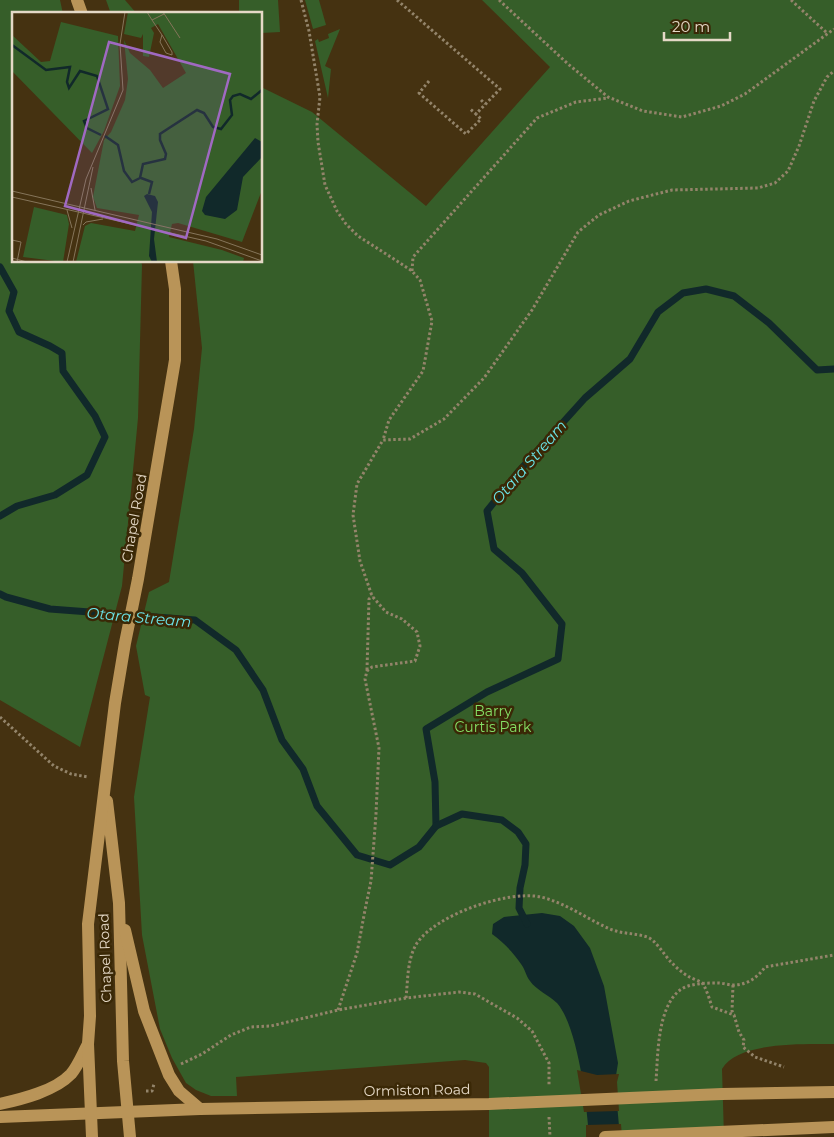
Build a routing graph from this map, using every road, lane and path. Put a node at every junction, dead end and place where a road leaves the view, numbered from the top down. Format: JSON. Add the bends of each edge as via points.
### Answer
{"nodes":[{"id":1,"x":77,"y":0,"type":"edge"},
{"id":2,"x":302,"y":0,"type":"edge"},
{"id":3,"x":397,"y":0,"type":"edge"},
{"id":4,"x":499,"y":0,"type":"edge"},
{"id":5,"x":790,"y":0,"type":"edge"},
{"id":6,"x":81,"y":12,"type":"edge"},
{"id":7,"x":834,"y":28,"type":"edge"},
{"id":8,"x":827,"y":33,"type":"junction"},
{"id":9,"x":834,"y":71,"type":"edge"},
{"id":10,"x":430,"y":81,"type":"dead end"},
{"id":11,"x":608,"y":97,"type":"junction"},
{"id":12,"x":481,"y":100,"type":"dead end"},
{"id":13,"x":485,"y":104,"type":"junction"},
{"id":14,"x":469,"y":108,"type":"dead end"},
{"id":15,"x":476,"y":114,"type":"junction"},
{"id":16,"x":171,"y":262,"type":"edge"},
{"id":17,"x":412,"y":271,"type":"junction"},
{"id":18,"x":382,"y":440,"type":"junction"},
{"id":19,"x":372,"y":596,"type":"junction"},
{"id":20,"x":367,"y":671,"type":"junction"},
{"id":21,"x":0,"y":717,"type":"edge"},
{"id":22,"x":104,"y":779,"type":"junction"},
{"id":23,"x":119,"y":903,"type":"junction"},
{"id":24,"x":834,"y":954,"type":"edge"},
{"id":25,"x":702,"y":984,"type":"junction"},
{"id":26,"x":733,"y":985,"type":"junction"},
{"id":27,"x":406,"y":998,"type":"junction"},
{"id":28,"x":338,"y":1010,"type":"junction"},
{"id":29,"x":734,"y":1015,"type":"junction"},
{"id":30,"x":88,"y":1044,"type":"junction"},
{"id":31,"x":178,"y":1065,"type":"dead end"},
{"id":32,"x":784,"y":1067,"type":"dead end"},
{"id":33,"x":656,"y":1088,"type":"dead end"},
{"id":34,"x":549,"y":1091,"type":"dead end"},
{"id":35,"x":834,"y":1092,"type":"edge"},
{"id":36,"x":0,"y":1104,"type":"edge"},
{"id":37,"x":200,"y":1109,"type":"junction"},
{"id":38,"x":549,"y":1109,"type":"dead end"},
{"id":39,"x":128,"y":1112,"type":"junction"},
{"id":40,"x":91,"y":1114,"type":"junction"},
{"id":41,"x":0,"y":1116,"type":"edge"},
{"id":42,"x":834,"y":1127,"type":"edge"},
{"id":43,"x":92,"y":1137,"type":"edge"},
{"id":44,"x":130,"y":1137,"type":"edge"},
{"id":45,"x":550,"y":1137,"type":"edge"},
{"id":46,"x":605,"y":1137,"type":"edge"}],
"edges":[{"from":1,"to":6,"type":"main road"},
{"from":2,"to":17,"type":"path","via":[[320,97],[318,142],[325,184],[346,224],[358,236]]},
{"from":3,"to":13,"type":"path","via":[[500,89]]},
{"from":4,"to":11,"type":"path"},
{"from":5,"to":8,"type":"path"},
{"from":7,"to":8,"type":"path"},
{"from":8,"to":11,"type":"path","via":[[745,94],[721,106],[682,117],[643,112]]},
{"from":9,"to":18,"type":"path","via":[[814,101],[788,171],[776,183],[758,188],[672,190],[628,200],[599,216],[578,232],[532,310],[484,378],[444,419],[410,439]]},
{"from":10,"to":15,"type":"path","via":[[419,93],[466,134],[481,119]]},
{"from":11,"to":17,"type":"path","via":[[576,102],[538,118],[413,257]]},
{"from":12,"to":13,"type":"path"},
{"from":13,"to":15,"type":"path"},
{"from":14,"to":15,"type":"path"},
{"from":16,"to":22,"type":"main road","name":"Chapel Road","via":[[175,289],[175,360],[124,643]]},
{"from":17,"to":18,"type":"path","via":[[420,280],[432,322],[423,371],[389,420]]},
{"from":18,"to":19,"type":"path","via":[[356,484],[352,515],[360,561]]},
{"from":19,"to":20,"type":"path"},
{"from":19,"to":20,"type":"path","via":[[386,612],[402,619],[417,632],[420,646],[415,661],[372,666]]},
{"from":20,"to":28,"type":"path","via":[[365,679],[379,748],[371,881],[357,953]]},
{"from":21,"to":22,"type":"path","via":[[54,766],[71,774]]},
{"from":22,"to":23,"type":"main road","name":"Chapel Road"},
{"from":22,"to":30,"type":"main road","name":"Chapel Road","via":[[88,924]]},
{"from":23,"to":37,"type":"main road","via":[[144,1011],[167,1071],[178,1090]]},
{"from":23,"to":39,"type":"main road","name":"Chapel Road","via":[[123,1061]]},
{"from":24,"to":26,"type":"path","via":[[765,967],[757,978]]},
{"from":25,"to":26,"type":"path"},
{"from":25,"to":27,"type":"path","via":[[687,976],[649,938],[621,933],[559,903],[526,895],[489,902],[455,914],[424,935],[416,945],[409,965]]},
{"from":25,"to":29,"type":"path","via":[[712,1007]]},
{"from":25,"to":33,"type":"path","via":[[681,990],[670,1002],[658,1041]]},
{"from":26,"to":29,"type":"path"},
{"from":27,"to":28,"type":"path"},
{"from":27,"to":34,"type":"path","via":[[459,992],[475,994],[517,1018],[532,1031],[548,1063]]},
{"from":28,"to":31,"type":"path","via":[[271,1026],[251,1026]]},
{"from":29,"to":32,"type":"path","via":[[744,1040],[743,1047],[754,1057]]},
{"from":30,"to":36,"type":"main road","via":[[71,1074],[30,1096]]},
{"from":30,"to":40,"type":"main road","name":"Chapel Road"},
{"from":35,"to":37,"type":"main road","name":"Ormiston Road","via":[[489,1104]]},
{"from":37,"to":39,"type":"main road","name":"Ormiston Road"},
{"from":38,"to":45,"type":"path"},
{"from":39,"to":40,"type":"main road","name":"Ormiston Road"},
{"from":39,"to":44,"type":"main road","name":"Chapel Road"},
{"from":40,"to":41,"type":"main road","name":"Ormiston Road"},
{"from":40,"to":43,"type":"main road","name":"Chapel Road"},
{"from":42,"to":46,"type":"main road"}]}
